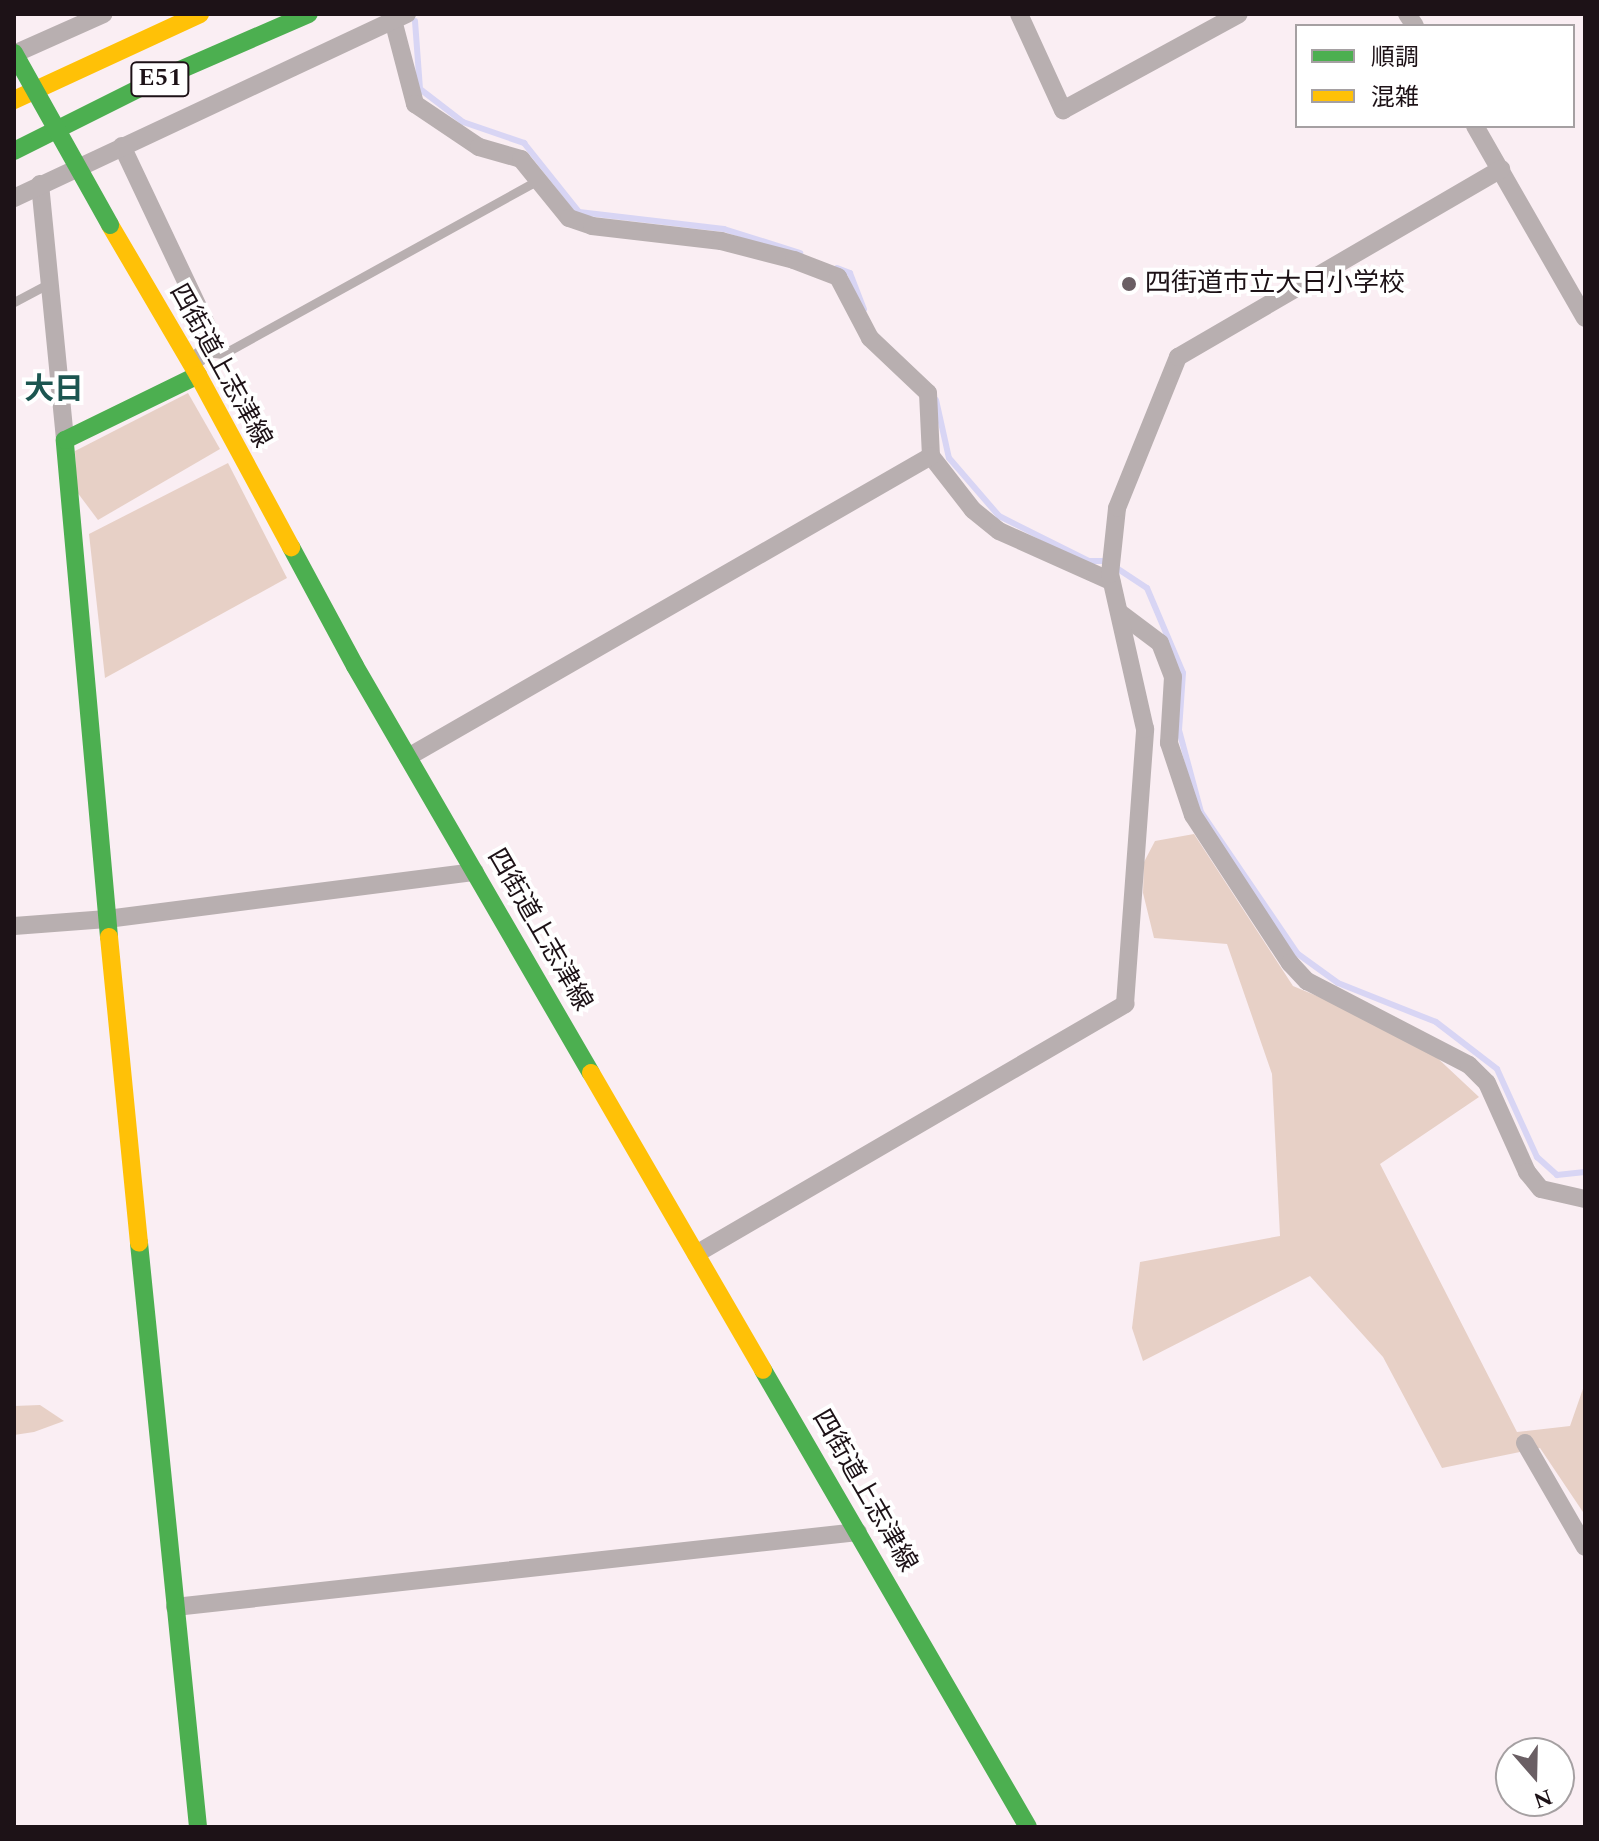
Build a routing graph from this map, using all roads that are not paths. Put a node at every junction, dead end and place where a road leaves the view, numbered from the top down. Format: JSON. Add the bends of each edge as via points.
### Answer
{"nodes":[{"id":1,"x":104,"y":14,"type":"edge"},
{"id":2,"x":200,"y":14,"type":"edge"},
{"id":3,"x":309,"y":14,"type":"edge"},
{"id":4,"x":1019,"y":14,"type":"edge"},
{"id":5,"x":1239,"y":14,"type":"edge"},
{"id":6,"x":400,"y":17,"type":"edge"},
{"id":7,"x":14,"y":54,"type":"edge"},
{"id":8,"x":14,"y":100,"type":"edge"},
{"id":9,"x":1476,"y":128,"type":"edge"},
{"id":10,"x":122,"y":146,"type":"junction"},
{"id":11,"x":14,"y":151,"type":"edge"},
{"id":12,"x":1501,"y":169,"type":"junction"},
{"id":13,"x":536,"y":181,"type":"junction"},
{"id":14,"x":40,"y":184,"type":"junction"},
{"id":15,"x":14,"y":198,"type":"edge"},
{"id":16,"x":52,"y":281,"type":"junction"},
{"id":17,"x":14,"y":302,"type":"edge"},
{"id":18,"x":1585,"y":318,"type":"edge"},
{"id":19,"x":199,"y":363,"type":"junction"},
{"id":20,"x":65,"y":440,"type":"junction"},
{"id":21,"x":931,"y":456,"type":"junction"},
{"id":22,"x":1110,"y":578,"type":"junction"},
{"id":23,"x":1120,"y":613,"type":"junction"},
{"id":24,"x":408,"y":757,"type":"junction"},
{"id":25,"x":475,"y":872,"type":"junction"},
{"id":26,"x":107,"y":919,"type":"junction"},
{"id":27,"x":14,"y":926,"type":"edge"},
{"id":28,"x":1585,"y":1199,"type":"edge"},
{"id":29,"x":696,"y":1254,"type":"junction"},
{"id":30,"x":1525,"y":1443,"type":"dead end"},
{"id":31,"x":858,"y":1532,"type":"junction"},
{"id":32,"x":1585,"y":1547,"type":"edge"},
{"id":33,"x":175,"y":1607,"type":"junction"},
{"id":34,"x":198,"y":1827,"type":"edge"},
{"id":35,"x":1028,"y":1827,"type":"edge"}],
"edges":[{"from":1,"to":7,"type":"street"},
{"from":2,"to":8,"type":"main road","number":"E51"},
{"from":3,"to":11,"type":"main road","number":"E51","via":[[150,83]]},
{"from":4,"to":5,"type":"street","via":[[1063,110]]},
{"from":6,"to":10,"type":"street"},
{"from":6,"to":13,"type":"street","via":[[415,104],[479,147],[521,159]]},
{"from":7,"to":19,"type":"main road","name":"四街道上志津線","bridge":true,"via":[[110,225]]},
{"from":9,"to":12,"type":"street"},
{"from":10,"to":14,"type":"street"},
{"from":10,"to":19,"type":"street","via":[[208,328]]},
{"from":12,"to":18,"type":"street"},
{"from":12,"to":22,"type":"street","via":[[1178,357],[1117,508]]},
{"from":13,"to":19,"type":"lane"},
{"from":13,"to":21,"type":"street","via":[[569,218],[592,226],[721,241],[838,277],[870,338],[928,393]]},
{"from":14,"to":15,"type":"street"},
{"from":14,"to":16,"type":"street"},
{"from":16,"to":17,"type":"lane"},
{"from":16,"to":20,"type":"street"},
{"from":19,"to":20,"type":"main road"},
{"from":19,"to":24,"type":"main road","name":"四街道上志津線","via":[[321,606]]},
{"from":20,"to":26,"type":"main road"},
{"from":21,"to":22,"type":"street","via":[[973,510],[999,531]]},
{"from":21,"to":24,"type":"street"},
{"from":22,"to":23,"type":"street"},
{"from":23,"to":28,"type":"street","via":[[1160,643],[1173,677],[1169,743],[1193,815],[1290,963],[1307,981],[1469,1065],[1487,1083],[1527,1172],[1541,1189]]},
{"from":23,"to":29,"type":"street","via":[[1145,729],[1125,1004]]},
{"from":24,"to":25,"type":"main road","name":"四街道上志津線"},
{"from":25,"to":26,"type":"street"},
{"from":25,"to":29,"type":"main road","name":"四街道上志津線"},
{"from":26,"to":27,"type":"street"},
{"from":26,"to":33,"type":"main road"},
{"from":29,"to":31,"type":"main road","name":"四街道上志津線"},
{"from":30,"to":32,"type":"street"},
{"from":31,"to":33,"type":"street"},
{"from":31,"to":35,"type":"main road","name":"四街道上志津線"},
{"from":33,"to":34,"type":"main road"}]}
